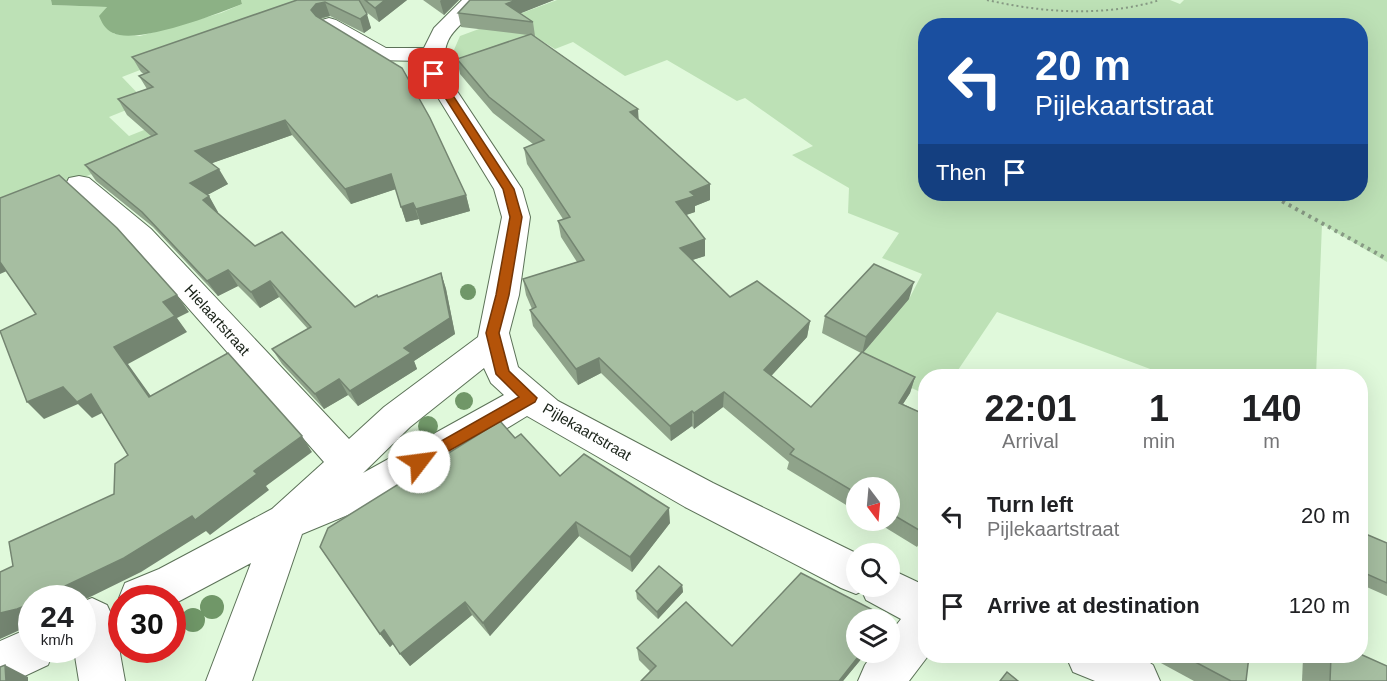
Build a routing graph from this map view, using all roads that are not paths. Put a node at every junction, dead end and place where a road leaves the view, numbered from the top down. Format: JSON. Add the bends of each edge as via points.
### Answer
{"nodes":[{"id":1,"x":473,"y":0,"type":"edge"},
{"id":2,"x":329,"y":24,"type":"edge"},
{"id":3,"x":432,"y":54,"type":"junction"},
{"id":4,"x":79,"y":184,"type":"dead end"},
{"id":5,"x":494,"y":342,"type":"junction"},
{"id":6,"x":530,"y":398,"type":"junction"},
{"id":7,"x":348,"y":463,"type":"junction"},
{"id":8,"x":286,"y":522,"type":"junction"},
{"id":9,"x":846,"y":569,"type":"edge"},
{"id":10,"x":169,"y":585,"type":"edge"},
{"id":11,"x":900,"y":596,"type":"edge"},
{"id":12,"x":918,"y":605,"type":"edge"},
{"id":13,"x":99,"y":617,"type":"edge"},
{"id":14,"x":918,"y":632,"type":"edge"},
{"id":15,"x":18,"y":656,"type":"edge"},
{"id":16,"x":1107,"y":663,"type":"edge"},
{"id":17,"x":0,"y":664,"type":"edge"},
{"id":18,"x":102,"y":681,"type":"edge"},
{"id":19,"x":229,"y":681,"type":"edge"},
{"id":20,"x":881,"y":681,"type":"edge"},
{"id":21,"x":1137,"y":681,"type":"edge"}],
"edges":[{"from":1,"to":3,"type":"street","via":[[441,32]]},
{"from":2,"to":3,"type":"street","via":[[382,56]]},
{"from":3,"to":5,"type":"street","name":"Pijlekaartstraat","via":[[434,74],[508,189],[516,217],[503,295],[492,333]]},
{"from":4,"to":7,"type":"street","name":"Hielaartstraat","via":[[141,236]]},
{"from":5,"to":6,"type":"street","name":"Pijlekaartstraat","via":[[503,374]]},
{"from":5,"to":7,"type":"street","via":[[397,417]]},
{"from":6,"to":8,"type":"street","via":[[382,483]]},
{"from":6,"to":9,"type":"street","name":"Pijlekaartstraat","via":[[545,411],[699,495]]},
{"from":7,"to":8,"type":"street"},
{"from":8,"to":10,"type":"street"},
{"from":8,"to":19,"type":"street"},
{"from":11,"to":12,"type":"street"},
{"from":13,"to":18,"type":"street"},
{"from":14,"to":20,"type":"street"},
{"from":15,"to":17,"type":"street"},
{"from":16,"to":21,"type":"street"}]}
